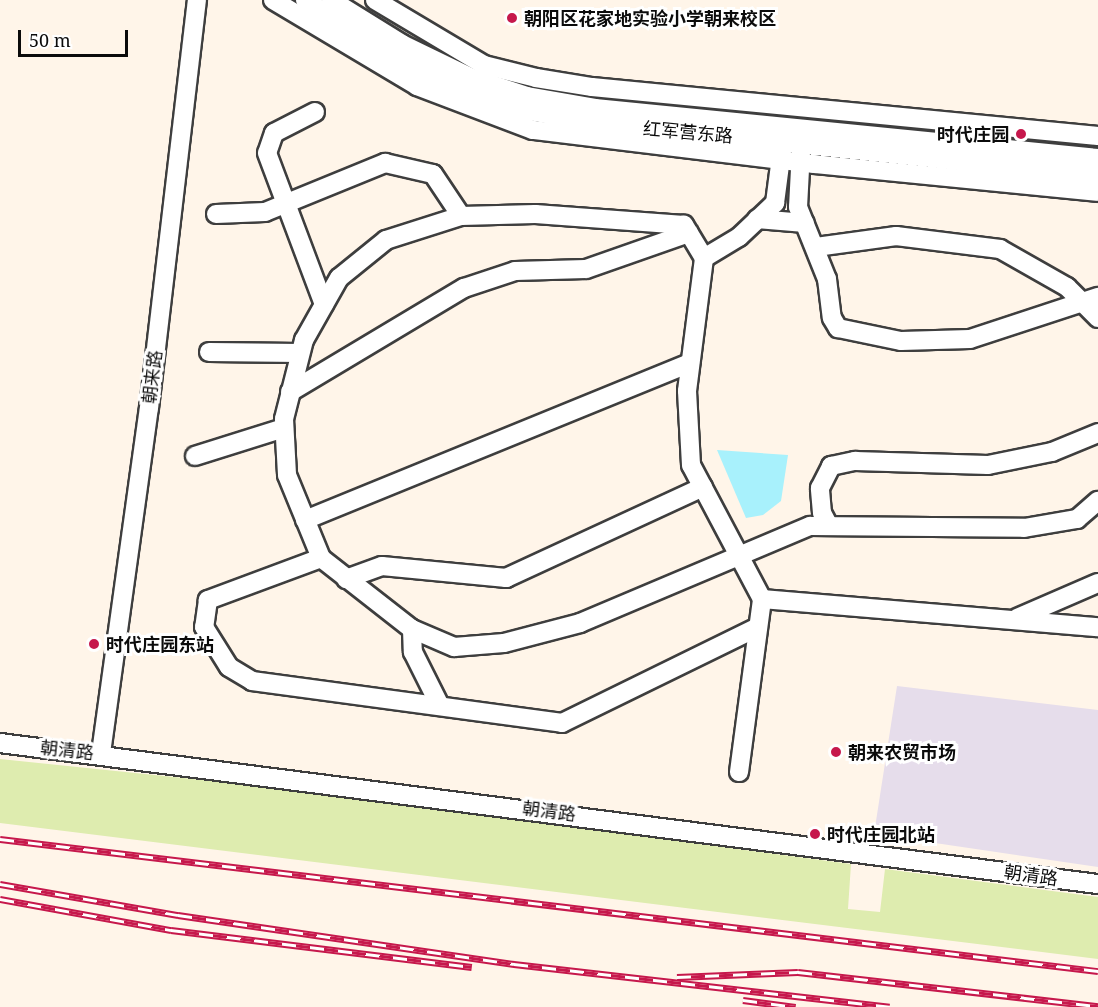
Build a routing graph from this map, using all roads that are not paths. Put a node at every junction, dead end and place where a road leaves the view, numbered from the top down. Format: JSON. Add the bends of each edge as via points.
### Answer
{"nodes":[{"id":1,"x":197,"y":0,"type":"edge"},
{"id":2,"x":273,"y":0,"type":"edge"},
{"id":3,"x":305,"y":0,"type":"edge"},
{"id":4,"x":331,"y":0,"type":"edge"},
{"id":5,"x":375,"y":0,"type":"edge"},
{"id":6,"x":793,"y":106,"type":"junction"},
{"id":7,"x":315,"y":112,"type":"dead end"},
{"id":8,"x":783,"y":134,"type":"junction"},
{"id":9,"x":802,"y":136,"type":"junction"},
{"id":10,"x":1098,"y":136,"type":"edge"},
{"id":11,"x":1098,"y":158,"type":"edge"},
{"id":12,"x":791,"y":161,"type":"junction"},
{"id":13,"x":1098,"y":175,"type":"edge"},
{"id":14,"x":1098,"y":192,"type":"edge"},
{"id":15,"x":287,"y":203,"type":"junction"},
{"id":16,"x":216,"y":214,"type":"dead end"},
{"id":17,"x":461,"y":216,"type":"junction"},
{"id":18,"x":758,"y":219,"type":"junction"},
{"id":19,"x":805,"y":223,"type":"junction"},
{"id":20,"x":689,"y":233,"type":"junction"},
{"id":21,"x":816,"y":247,"type":"junction"},
{"id":22,"x":704,"y":258,"type":"junction"},
{"id":23,"x":1091,"y":301,"type":"edge"},
{"id":24,"x":324,"y":305,"type":"junction"},
{"id":25,"x":1098,"y":318,"type":"edge"},
{"id":26,"x":209,"y":352,"type":"dead end"},
{"id":27,"x":300,"y":353,"type":"junction"},
{"id":28,"x":690,"y":363,"type":"junction"},
{"id":29,"x":290,"y":393,"type":"junction"},
{"id":30,"x":284,"y":428,"type":"junction"},
{"id":31,"x":1098,"y":433,"type":"edge"},
{"id":32,"x":195,"y":456,"type":"dead end"},
{"id":33,"x":703,"y":487,"type":"junction"},
{"id":34,"x":1098,"y":501,"type":"edge"},
{"id":35,"x":305,"y":520,"type":"junction"},
{"id":36,"x":829,"y":526,"type":"junction"},
{"id":37,"x":321,"y":558,"type":"junction"},
{"id":38,"x":743,"y":558,"type":"junction"},
{"id":39,"x":346,"y":579,"type":"junction"},
{"id":40,"x":1098,"y":584,"type":"edge"},
{"id":41,"x":762,"y":599,"type":"junction"},
{"id":42,"x":1013,"y":620,"type":"junction"},
{"id":43,"x":758,"y":627,"type":"junction"},
{"id":44,"x":1098,"y":627,"type":"edge"},
{"id":45,"x":412,"y":629,"type":"junction"},
{"id":46,"x":440,"y":706,"type":"junction"},
{"id":47,"x":0,"y":743,"type":"edge"},
{"id":48,"x":101,"y":753,"type":"junction"},
{"id":49,"x":739,"y":772,"type":"dead end"},
{"id":50,"x":1098,"y":884,"type":"edge"}],
"edges":[{"from":1,"to":48,"type":"street","name":"朝来路","via":[[149,408]]},
{"from":2,"to":12,"type":"street","via":[[417,86],[502,120],[568,136]]},
{"from":3,"to":8,"type":"street","name":"红军营东路","via":[[395,57],[461,91],[524,110],[593,123]]},
{"from":4,"to":8,"type":"street","name":"红军营东路","via":[[412,49],[471,78],[526,96]]},
{"from":5,"to":6,"type":"street","via":[[484,65],[536,78]]},
{"from":6,"to":8,"type":"street"},
{"from":6,"to":9,"type":"street"},
{"from":6,"to":10,"type":"street"},
{"from":7,"to":15,"type":"street","via":[[274,133],[267,153]]},
{"from":8,"to":9,"type":"street","name":"红军营东路"},
{"from":8,"to":12,"type":"street"},
{"from":9,"to":11,"type":"street","name":"红军营东路"},
{"from":9,"to":12,"type":"street"},
{"from":9,"to":13,"type":"street","name":"红军营东路"},
{"from":12,"to":14,"type":"street"},
{"from":12,"to":18,"type":"street","via":[[775,203]]},
{"from":12,"to":19,"type":"street","via":[[798,207]]},
{"from":15,"to":16,"type":"street","via":[[265,212]]},
{"from":15,"to":17,"type":"street","via":[[385,163],[433,174]]},
{"from":15,"to":24,"type":"street"},
{"from":17,"to":20,"type":"street","via":[[535,214],[673,224],[684,225]]},
{"from":17,"to":24,"type":"street","via":[[386,240],[339,278]]},
{"from":18,"to":19,"type":"street"},
{"from":18,"to":22,"type":"street","via":[[739,237]]},
{"from":19,"to":21,"type":"street"},
{"from":20,"to":22,"type":"street"},
{"from":20,"to":29,"type":"street","via":[[586,269],[515,272],[464,288]]},
{"from":21,"to":23,"type":"street","via":[[896,236],[1000,249]]},
{"from":21,"to":23,"type":"street","via":[[827,279],[831,318],[838,328],[901,341],[970,339]]},
{"from":22,"to":28,"type":"street"},
{"from":23,"to":25,"type":"street"},
{"from":24,"to":27,"type":"street"},
{"from":26,"to":27,"type":"street"},
{"from":27,"to":29,"type":"street"},
{"from":28,"to":33,"type":"street","via":[[687,391],[691,465]]},
{"from":28,"to":35,"type":"street"},
{"from":29,"to":30,"type":"street"},
{"from":30,"to":32,"type":"street"},
{"from":30,"to":35,"type":"street","via":[[287,475]]},
{"from":31,"to":36,"type":"street","via":[[1052,452],[988,465],[855,461],[831,466],[820,488],[822,513]]},
{"from":33,"to":38,"type":"street"},
{"from":33,"to":39,"type":"street","via":[[506,578],[382,566]]},
{"from":34,"to":36,"type":"street","via":[[1077,519],[1024,528]]},
{"from":35,"to":37,"type":"street"},
{"from":36,"to":38,"type":"street","via":[[810,526]]},
{"from":37,"to":39,"type":"street"},
{"from":37,"to":46,"type":"street","via":[[208,600],[204,627],[229,667],[252,681]]},
{"from":38,"to":41,"type":"street"},
{"from":38,"to":45,"type":"street","via":[[580,623],[504,644],[454,647]]},
{"from":39,"to":45,"type":"street"},
{"from":40,"to":42,"type":"street"},
{"from":41,"to":42,"type":"street"},
{"from":41,"to":43,"type":"street"},
{"from":42,"to":44,"type":"street"},
{"from":43,"to":46,"type":"street","via":[[562,723]]},
{"from":43,"to":49,"type":"street"},
{"from":45,"to":46,"type":"street","via":[[412,652]]},
{"from":47,"to":48,"type":"street","name":"朝清路"},
{"from":48,"to":50,"type":"street","name":"朝清路"}]}
